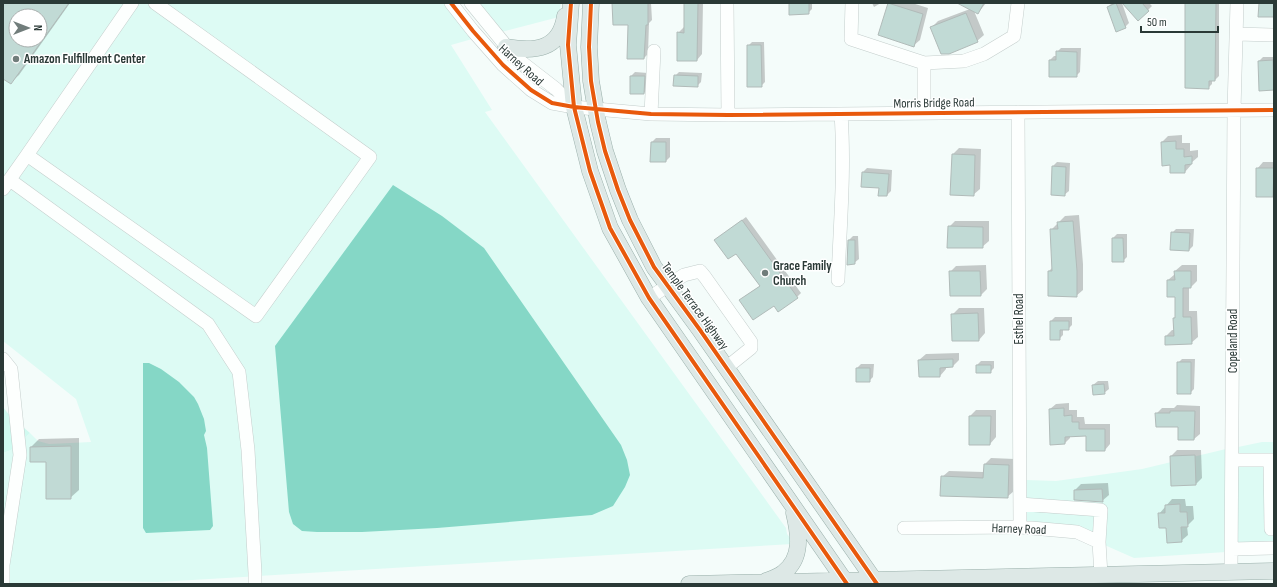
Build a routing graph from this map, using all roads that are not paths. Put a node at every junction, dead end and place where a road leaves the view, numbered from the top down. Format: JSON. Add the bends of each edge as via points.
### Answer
{"nodes":[{"id":1,"x":132,"y":3,"type":"edge"},
{"id":2,"x":155,"y":3,"type":"edge"},
{"id":3,"x":451,"y":3,"type":"edge"},
{"id":4,"x":471,"y":3,"type":"edge"},
{"id":5,"x":568,"y":3,"type":"edge"},
{"id":6,"x":571,"y":3,"type":"edge"},
{"id":7,"x":591,"y":3,"type":"edge"},
{"id":8,"x":727,"y":3,"type":"edge"},
{"id":9,"x":852,"y":3,"type":"edge"},
{"id":10,"x":1018,"y":3,"type":"edge"},
{"id":11,"x":1238,"y":3,"type":"edge"},
{"id":12,"x":1237,"y":34,"type":"junction"},
{"id":13,"x":1274,"y":35,"type":"edge"},
{"id":14,"x":506,"y":47,"type":"junction"},
{"id":15,"x":654,"y":51,"type":"dead end"},
{"id":16,"x":924,"y":63,"type":"junction"},
{"id":17,"x":574,"y":107,"type":"junction"},
{"id":18,"x":596,"y":108,"type":"junction"},
{"id":19,"x":1234,"y":110,"type":"junction"},
{"id":20,"x":1274,"y":110,"type":"edge"},
{"id":21,"x":1018,"y":112,"type":"junction"},
{"id":22,"x":924,"y":113,"type":"junction"},
{"id":23,"x":651,"y":114,"type":"junction"},
{"id":24,"x":841,"y":114,"type":"junction"},
{"id":25,"x":728,"y":115,"type":"junction"},
{"id":26,"x":27,"y":155,"type":"junction"},
{"id":27,"x":6,"y":185,"type":"edge"},
{"id":28,"x":838,"y":280,"type":"dead end"},
{"id":29,"x":668,"y":285,"type":"junction"},
{"id":30,"x":648,"y":298,"type":"junction"},
{"id":31,"x":3,"y":359,"type":"edge"},
{"id":32,"x":726,"y":368,"type":"junction"},
{"id":33,"x":1232,"y":460,"type":"junction"},
{"id":34,"x":1272,"y":460,"type":"edge"},
{"id":35,"x":791,"y":504,"type":"junction"},
{"id":36,"x":1020,"y":504,"type":"junction"},
{"id":37,"x":1020,"y":527,"type":"junction"},
{"id":38,"x":904,"y":528,"type":"dead end"},
{"id":39,"x":1274,"y":529,"type":"edge"},
{"id":40,"x":1099,"y":542,"type":"junction"},
{"id":41,"x":1232,"y":548,"type":"junction"},
{"id":42,"x":1274,"y":548,"type":"edge"},
{"id":43,"x":1274,"y":571,"type":"edge"},
{"id":44,"x":1231,"y":572,"type":"junction"},
{"id":45,"x":1102,"y":575,"type":"junction"},
{"id":46,"x":763,"y":582,"type":"junction"},
{"id":47,"x":846,"y":582,"type":"edge"},
{"id":48,"x":876,"y":582,"type":"edge"},
{"id":49,"x":4,"y":584,"type":"edge"},
{"id":50,"x":255,"y":584,"type":"edge"},
{"id":51,"x":689,"y":584,"type":"edge"},
{"id":52,"x":1220,"y":584,"type":"edge"}],
"edges":[{"from":1,"to":26,"type":"street"},
{"from":2,"to":26,"type":"street","via":[[370,157],[256,316]]},
{"from":3,"to":17,"type":"street","name":"Harney Road","via":[[503,65],[531,90],[552,103]]},
{"from":4,"to":14,"type":"street","name":"Harney Road"},
{"from":5,"to":14,"type":"main road","via":[[564,26],[549,44],[538,49],[524,50]]},
{"from":6,"to":17,"type":"main road","via":[[568,46]]},
{"from":7,"to":18,"type":"main road","name":"Temple Terrace Highway","via":[[589,47]]},
{"from":8,"to":25,"type":"street"},
{"from":9,"to":16,"type":"street","via":[[851,39]]},
{"from":10,"to":16,"type":"street","via":[[1014,36],[984,54],[964,61]]},
{"from":11,"to":12,"type":"street","name":"Copeland Road"},
{"from":12,"to":13,"type":"street"},
{"from":12,"to":19,"type":"street","name":"Copeland Road"},
{"from":14,"to":17,"type":"street","name":"Harney Road"},
{"from":15,"to":23,"type":"street"},
{"from":16,"to":22,"type":"street"},
{"from":17,"to":18,"type":"street","name":"Harney Road"},
{"from":17,"to":30,"type":"main road","via":[[590,171],[610,228]]},
{"from":18,"to":23,"type":"street","name":"Morris Bridge Road"},
{"from":18,"to":29,"type":"main road","name":"Temple Terrace Highway","via":[[605,152],[630,220],[654,267]]},
{"from":19,"to":20,"type":"street","name":"Morris Bridge Road"},
{"from":19,"to":21,"type":"street","name":"Morris Bridge Road"},
{"from":19,"to":33,"type":"street","name":"Copeland Road"},
{"from":21,"to":22,"type":"street","name":"Morris Bridge Road"},
{"from":21,"to":36,"type":"street","name":"Esthel Road"},
{"from":22,"to":24,"type":"street","name":"Morris Bridge Road"},
{"from":23,"to":25,"type":"street","name":"Morris Bridge Road"},
{"from":24,"to":25,"type":"street","name":"Morris Bridge Road"},
{"from":24,"to":28,"type":"street","via":[[843,186]]},
{"from":26,"to":27,"type":"street"},
{"from":27,"to":50,"type":"street","via":[[208,324],[239,372],[248,450]]},
{"from":29,"to":30,"type":"street"},
{"from":29,"to":32,"type":"main road","name":"Temple Terrace Highway"},
{"from":29,"to":32,"type":"street","via":[[684,275],[700,271],[751,342],[750,348]]},
{"from":30,"to":35,"type":"main road"},
{"from":31,"to":49,"type":"street","via":[[11,369],[20,455],[3,565]]},
{"from":32,"to":48,"type":"main road","name":"Temple Terrace Highway"},
{"from":33,"to":34,"type":"street"},
{"from":33,"to":41,"type":"street","name":"Copeland Road"},
{"from":34,"to":39,"type":"street","via":[[1271,529]]},
{"from":35,"to":46,"type":"main road","via":[[798,533],[797,553],[792,564],[782,574]]},
{"from":35,"to":47,"type":"main road"},
{"from":36,"to":37,"type":"street","name":"Esthel Road"},
{"from":36,"to":40,"type":"street","via":[[1102,510]]},
{"from":37,"to":38,"type":"street","name":"Harney Road"},
{"from":37,"to":40,"type":"street","name":"Harney Road","via":[[1077,532]]},
{"from":40,"to":45,"type":"street"},
{"from":41,"to":42,"type":"street"},
{"from":41,"to":44,"type":"street","name":"Copeland Road"},
{"from":43,"to":44,"type":"main road"},
{"from":44,"to":45,"type":"main road"},
{"from":44,"to":52,"type":"main road"},
{"from":45,"to":48,"type":"main road"},
{"from":46,"to":47,"type":"main road"},
{"from":46,"to":51,"type":"main road"},
{"from":47,"to":48,"type":"main road"}]}
